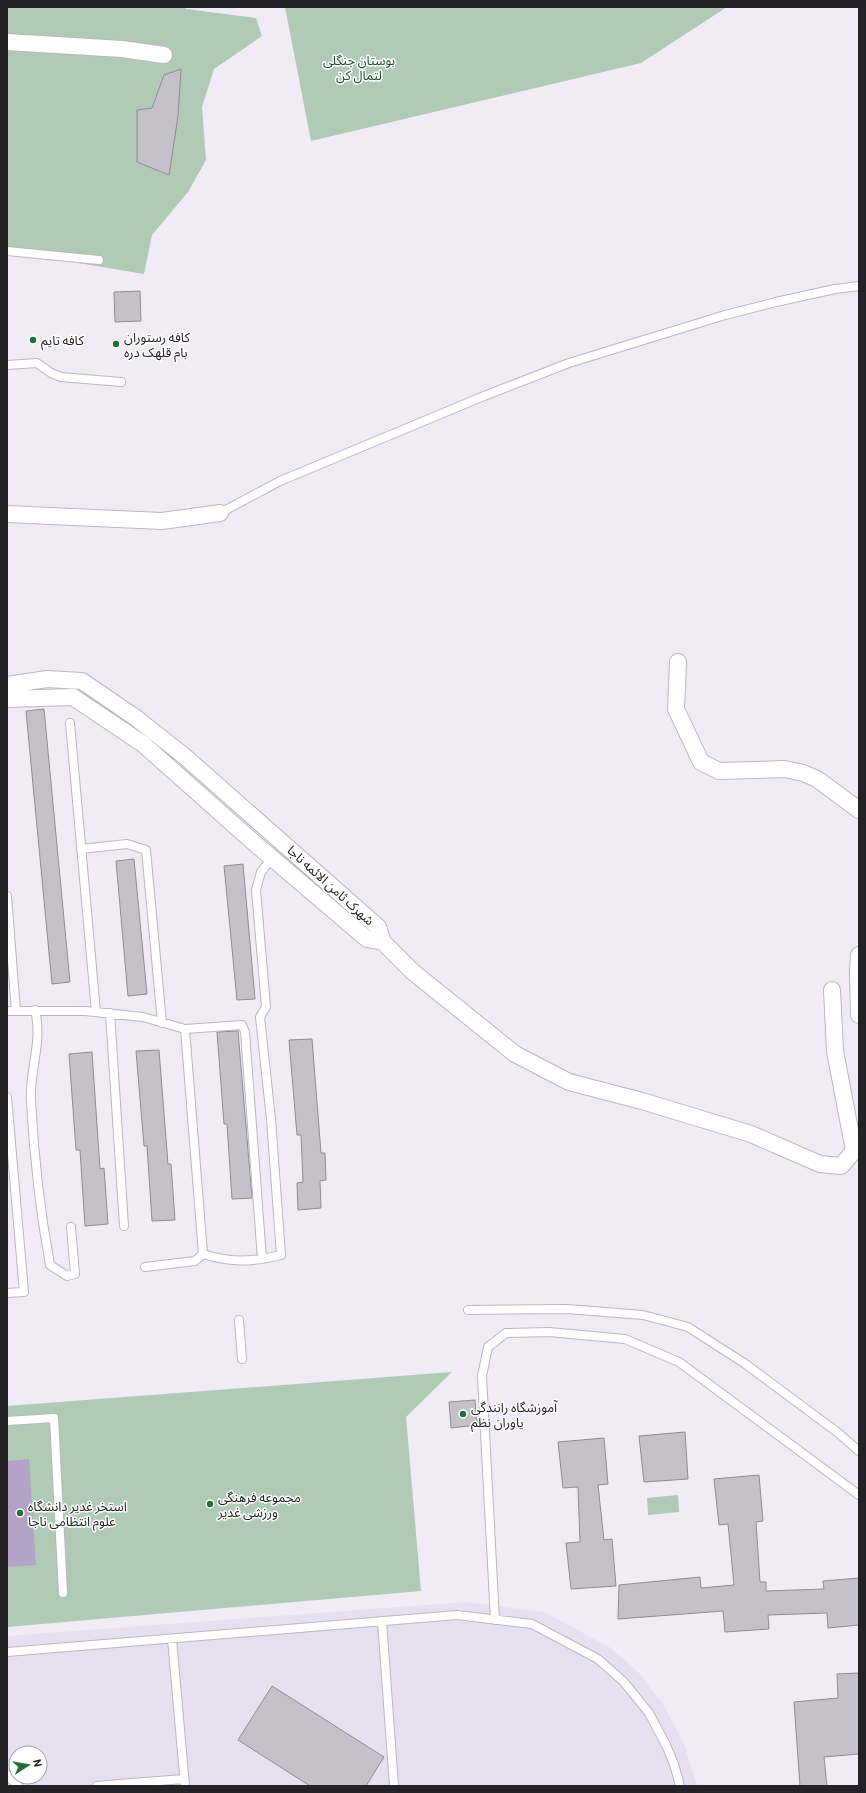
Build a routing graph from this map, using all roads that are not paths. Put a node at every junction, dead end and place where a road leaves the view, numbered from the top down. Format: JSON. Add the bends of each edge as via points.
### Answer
{"nodes":[{"id":1,"x":7,"y":42,"type":"edge"},
{"id":2,"x":164,"y":54,"type":"dead end"},
{"id":3,"x":7,"y":250,"type":"edge"},
{"id":4,"x":99,"y":260,"type":"dead end"},
{"id":5,"x":859,"y":286,"type":"edge"},
{"id":6,"x":7,"y":365,"type":"edge"},
{"id":7,"x":121,"y":382,"type":"dead end"},
{"id":8,"x":220,"y":513,"type":"joint"},
{"id":9,"x":7,"y":514,"type":"edge"},
{"id":10,"x":678,"y":662,"type":"dead end"},
{"id":11,"x":7,"y":693,"type":"edge"},
{"id":12,"x":70,"y":723,"type":"dead end"},
{"id":13,"x":145,"y":725,"type":"junction"},
{"id":14,"x":134,"y":738,"type":"junction"},
{"id":15,"x":859,"y":810,"type":"edge"},
{"id":16,"x":284,"y":843,"type":"junction"},
{"id":17,"x":81,"y":849,"type":"junction"},
{"id":18,"x":272,"y":858,"type":"junction"},
{"id":19,"x":7,"y":896,"type":"edge"},
{"id":20,"x":383,"y":942,"type":"junction"},
{"id":21,"x":859,"y":955,"type":"edge"},
{"id":22,"x":832,"y":990,"type":"dead end"},
{"id":23,"x":35,"y":1010,"type":"junction"},
{"id":24,"x":7,"y":1011,"type":"edge"},
{"id":25,"x":16,"y":1011,"type":"junction"},
{"id":26,"x":96,"y":1012,"type":"junction"},
{"id":27,"x":110,"y":1013,"type":"junction"},
{"id":28,"x":859,"y":1015,"type":"edge"},
{"id":29,"x":162,"y":1023,"type":"junction"},
{"id":30,"x":185,"y":1029,"type":"junction"},
{"id":31,"x":7,"y":1097,"type":"edge"},
{"id":32,"x":124,"y":1226,"type":"dead end"},
{"id":33,"x":71,"y":1227,"type":"dead end"},
{"id":34,"x":203,"y":1254,"type":"junction"},
{"id":35,"x":262,"y":1259,"type":"junction"},
{"id":36,"x":145,"y":1267,"type":"dead end"},
{"id":37,"x":7,"y":1293,"type":"edge"},
{"id":38,"x":468,"y":1310,"type":"dead end"},
{"id":39,"x":239,"y":1320,"type":"dead end"},
{"id":40,"x":242,"y":1359,"type":"dead end"},
{"id":41,"x":7,"y":1421,"type":"edge"},
{"id":42,"x":859,"y":1451,"type":"edge"},
{"id":43,"x":859,"y":1495,"type":"edge"},
{"id":44,"x":63,"y":1593,"type":"dead end"},
{"id":45,"x":495,"y":1620,"type":"junction"},
{"id":46,"x":382,"y":1621,"type":"junction"},
{"id":47,"x":172,"y":1638,"type":"junction"},
{"id":48,"x":7,"y":1652,"type":"edge"},
{"id":49,"x":7,"y":1775,"type":"edge"},
{"id":50,"x":184,"y":1783,"type":"edge"},
{"id":51,"x":120,"y":1785,"type":"edge"},
{"id":52,"x":18,"y":1786,"type":"edge"},
{"id":53,"x":97,"y":1786,"type":"edge"},
{"id":54,"x":394,"y":1786,"type":"edge"},
{"id":55,"x":680,"y":1786,"type":"edge"}],
"edges":[{"from":1,"to":2,"type":"street"},
{"from":3,"to":4,"type":"lane"},
{"from":5,"to":8,"type":"lane","via":[[776,302],[569,363],[280,481]]},
{"from":6,"to":7,"type":"lane","via":[[37,363],[61,377]]},
{"from":8,"to":9,"type":"street","via":[[162,521]]},
{"from":10,"to":15,"type":"street","via":[[676,709],[701,762],[719,771],[803,772],[817,779]]},
{"from":11,"to":13,"type":"street","name":"شهرک ثامن الائمه ناجا","via":[[47,679],[82,681]]},
{"from":11,"to":14,"type":"street","name":"شهرک ثامن الائمه ناجا","via":[[73,697]]},
{"from":12,"to":17,"type":"lane"},
{"from":13,"to":14,"type":"street"},
{"from":13,"to":16,"type":"street","name":"شهرک ثامن الائمه ناجا"},
{"from":14,"to":18,"type":"street","name":"شهرک ثامن الائمه ناجا"},
{"from":16,"to":18,"type":"street"},
{"from":16,"to":20,"type":"street","name":"شهرک ثامن الائمه ناجا","via":[[378,927]]},
{"from":17,"to":26,"type":"lane"},
{"from":17,"to":29,"type":"lane","via":[[127,844],[146,850]]},
{"from":18,"to":20,"type":"street","name":"شهرک ثامن الائمه ناجا","via":[[367,939]]},
{"from":18,"to":35,"type":"lane","via":[[260,872],[256,890],[266,1007],[260,1017],[281,1255]]},
{"from":19,"to":25,"type":"lane"},
{"from":20,"to":22,"type":"street","via":[[413,972],[515,1054],[569,1082],[751,1134],[820,1164],[841,1166],[854,1151],[835,1051]]},
{"from":21,"to":28,"type":"street"},
{"from":23,"to":25,"type":"lane"},
{"from":23,"to":26,"type":"lane"},
{"from":23,"to":33,"type":"lane","via":[[38,1024],[31,1099],[43,1225],[50,1265],[67,1276],[75,1274]]},
{"from":24,"to":25,"type":"lane"},
{"from":26,"to":27,"type":"lane"},
{"from":27,"to":29,"type":"lane","via":[[144,1017]]},
{"from":27,"to":32,"type":"lane"},
{"from":29,"to":30,"type":"lane"},
{"from":30,"to":34,"type":"lane"},
{"from":30,"to":35,"type":"lane","via":[[242,1026],[245,1032]]},
{"from":31,"to":37,"type":"lane","via":[[24,1292]]},
{"from":34,"to":35,"type":"lane","via":[[222,1260]]},
{"from":34,"to":36,"type":"lane","via":[[195,1260]]},
{"from":38,"to":42,"type":"lane","via":[[566,1309],[636,1314],[688,1327],[744,1363]]},
{"from":39,"to":40,"type":"lane"},
{"from":41,"to":44,"type":"lane","via":[[54,1418]]},
{"from":43,"to":45,"type":"lane","via":[[679,1362],[625,1339],[549,1332],[506,1333],[488,1347],[482,1376]]},
{"from":45,"to":46,"type":"lane","via":[[457,1615]]},
{"from":45,"to":55,"type":"lane","via":[[532,1624],[598,1659],[624,1682],[649,1713],[663,1739]]},
{"from":46,"to":47,"type":"lane"},
{"from":46,"to":54,"type":"lane"},
{"from":47,"to":48,"type":"lane"},
{"from":47,"to":50,"type":"lane"},
{"from":49,"to":52,"type":"lane"},
{"from":50,"to":51,"type":"lane"},
{"from":51,"to":53,"type":"lane"}]}
